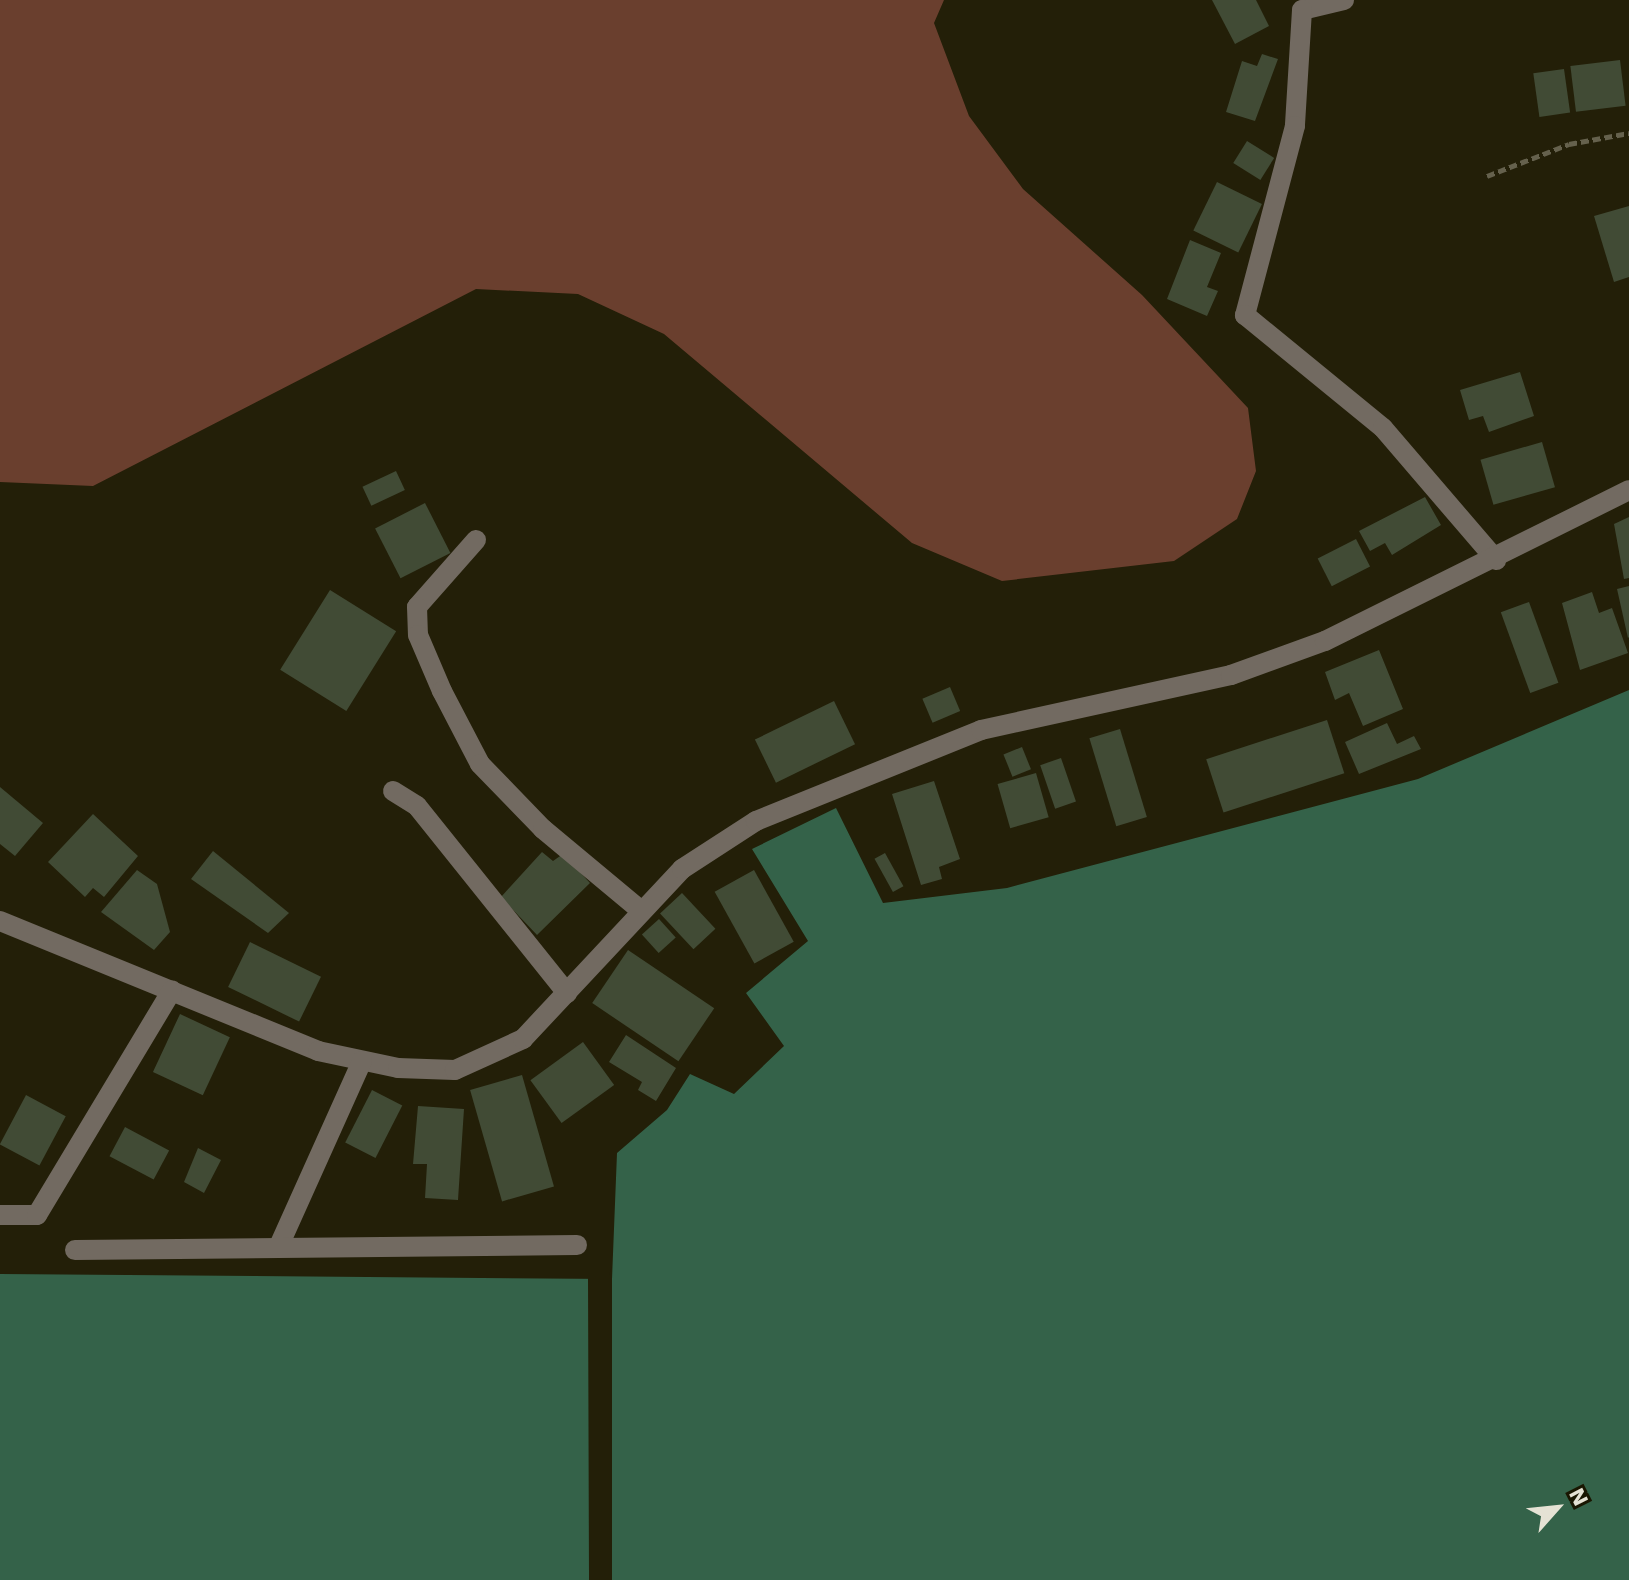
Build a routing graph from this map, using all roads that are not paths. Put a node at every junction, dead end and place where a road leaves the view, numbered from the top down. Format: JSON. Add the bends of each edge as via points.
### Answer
{"nodes":[{"id":1,"x":1344,"y":0,"type":"edge"},
{"id":2,"x":1629,"y":490,"type":"edge"},
{"id":3,"x":476,"y":540,"type":"dead end"},
{"id":4,"x":1496,"y":560,"type":"junction"},
{"id":5,"x":393,"y":791,"type":"dead end"},
{"id":6,"x":639,"y":909,"type":"junction"},
{"id":7,"x":0,"y":921,"type":"edge"},
{"id":8,"x":172,"y":990,"type":"junction"},
{"id":9,"x":567,"y":993,"type":"junction"},
{"id":10,"x":362,"y":1061,"type":"junction"},
{"id":11,"x":0,"y":1215,"type":"edge"},
{"id":12,"x":577,"y":1245,"type":"dead end"},
{"id":13,"x":278,"y":1248,"type":"junction"},
{"id":14,"x":75,"y":1250,"type":"dead end"}],
"edges":[{"from":1,"to":4,"type":"street","via":[[1302,10],[1295,126],[1245,315],[1383,428]]},
{"from":2,"to":4,"type":"street"},
{"from":3,"to":6,"type":"street","via":[[417,607],[418,635],[442,691],[480,764],[543,829]]},
{"from":4,"to":6,"type":"street","via":[[1325,641],[1231,675],[981,730],[839,784],[756,821],[682,869]]},
{"from":5,"to":9,"type":"street","via":[[417,806]]},
{"from":6,"to":9,"type":"street"},
{"from":7,"to":8,"type":"street"},
{"from":8,"to":10,"type":"street","via":[[318,1051]]},
{"from":8,"to":11,"type":"street","via":[[37,1215]]},
{"from":9,"to":10,"type":"street","via":[[523,1039],[455,1070]]},
{"from":10,"to":13,"type":"street"},
{"from":12,"to":13,"type":"street"},
{"from":13,"to":14,"type":"street"}]}
